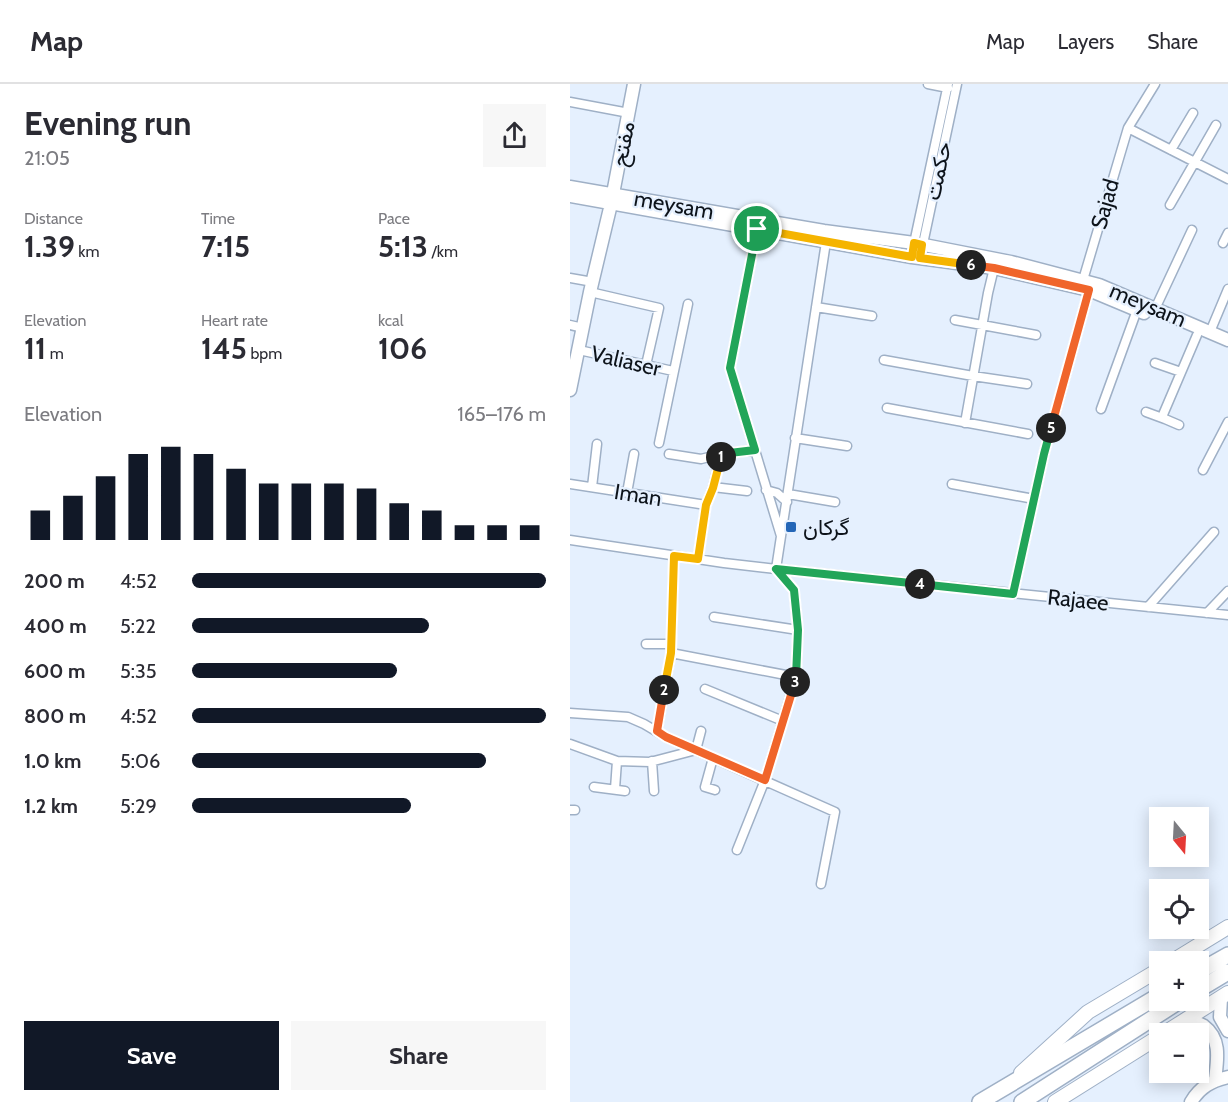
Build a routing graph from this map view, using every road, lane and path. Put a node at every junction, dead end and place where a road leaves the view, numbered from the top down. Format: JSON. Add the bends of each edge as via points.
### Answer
{"nodes":[{"id":1,"x":634,"y":84,"type":"edge"},
{"id":2,"x":928,"y":84,"type":"edge"},
{"id":3,"x":1155,"y":84,"type":"edge"},
{"id":4,"x":951,"y":85,"type":"edge"},
{"id":5,"x":570,"y":102,"type":"edge"},
{"id":6,"x":629,"y":113,"type":"junction"},
{"id":7,"x":1193,"y":113,"type":"dead end"},
{"id":8,"x":1216,"y":125,"type":"dead end"},
{"id":9,"x":1128,"y":128,"type":"junction"},
{"id":10,"x":1171,"y":150,"type":"junction"},
{"id":11,"x":1195,"y":162,"type":"junction"},
{"id":12,"x":1228,"y":179,"type":"edge"},
{"id":13,"x":570,"y":186,"type":"edge"},
{"id":14,"x":570,"y":196,"type":"edge"},
{"id":15,"x":612,"y":199,"type":"junction"},
{"id":16,"x":1170,"y":205,"type":"dead end"},
{"id":17,"x":757,"y":229,"type":"junction"},
{"id":18,"x":1192,"y":230,"type":"dead end"},
{"id":19,"x":1228,"y":233,"type":"edge"},
{"id":20,"x":826,"y":242,"type":"junction"},
{"id":21,"x":1223,"y":243,"type":"dead end"},
{"id":22,"x":918,"y":244,"type":"junction"},
{"id":23,"x":916,"y":257,"type":"junction"},
{"id":24,"x":994,"y":268,"type":"junction"},
{"id":25,"x":570,"y":278,"type":"edge"},
{"id":26,"x":1086,"y":285,"type":"junction"},
{"id":27,"x":592,"y":287,"type":"junction"},
{"id":28,"x":1228,"y":289,"type":"edge"},
{"id":29,"x":688,"y":304,"type":"dead end"},
{"id":30,"x":816,"y":307,"type":"junction"},
{"id":31,"x":1155,"y":309,"type":"junction"},
{"id":32,"x":1137,"y":310,"type":"junction"},
{"id":33,"x":872,"y":316,"type":"dead end"},
{"id":34,"x":955,"y":320,"type":"dead end"},
{"id":35,"x":570,"y":325,"type":"edge"},
{"id":36,"x":982,"y":325,"type":"junction"},
{"id":37,"x":583,"y":328,"type":"junction"},
{"id":38,"x":1203,"y":333,"type":"junction"},
{"id":39,"x":1036,"y":335,"type":"dead end"},
{"id":40,"x":1228,"y":340,"type":"edge"},
{"id":41,"x":1228,"y":347,"type":"edge"},
{"id":42,"x":579,"y":350,"type":"junction"},
{"id":43,"x":884,"y":360,"type":"dead end"},
{"id":44,"x":1155,"y":363,"type":"dead end"},
{"id":45,"x":646,"y":365,"type":"junction"},
{"id":46,"x":673,"y":371,"type":"junction"},
{"id":47,"x":1180,"y":372,"type":"junction"},
{"id":48,"x":973,"y":376,"type":"junction"},
{"id":49,"x":1027,"y":384,"type":"dead end"},
{"id":50,"x":570,"y":390,"type":"edge"},
{"id":51,"x":887,"y":408,"type":"dead end"},
{"id":52,"x":1101,"y":409,"type":"dead end"},
{"id":53,"x":1146,"y":412,"type":"dead end"},
{"id":54,"x":1162,"y":417,"type":"junction"},
{"id":55,"x":1228,"y":422,"type":"edge"},
{"id":56,"x":965,"y":423,"type":"junction"},
{"id":57,"x":1179,"y":425,"type":"dead end"},
{"id":58,"x":1028,"y":434,"type":"dead end"},
{"id":59,"x":795,"y":438,"type":"junction"},
{"id":60,"x":659,"y":443,"type":"dead end"},
{"id":61,"x":597,"y":444,"type":"dead end"},
{"id":62,"x":847,"y":446,"type":"dead end"},
{"id":63,"x":755,"y":450,"type":"junction"},
{"id":64,"x":634,"y":454,"type":"dead end"},
{"id":65,"x":669,"y":454,"type":"dead end"},
{"id":66,"x":721,"y":454,"type":"junction"},
{"id":67,"x":1203,"y":470,"type":"dead end"},
{"id":68,"x":570,"y":484,"type":"edge"},
{"id":69,"x":952,"y":484,"type":"dead end"},
{"id":70,"x":592,"y":488,"type":"junction"},
{"id":71,"x":713,"y":488,"type":"junction"},
{"id":72,"x":747,"y":490,"type":"dead end"},
{"id":73,"x":766,"y":490,"type":"junction"},
{"id":74,"x":627,"y":493,"type":"junction"},
{"id":75,"x":788,"y":498,"type":"junction"},
{"id":76,"x":1034,"y":499,"type":"junction"},
{"id":77,"x":835,"y":502,"type":"dead end"},
{"id":78,"x":706,"y":505,"type":"junction"},
{"id":79,"x":1214,"y":532,"type":"dead end"},
{"id":80,"x":781,"y":537,"type":"junction"},
{"id":81,"x":570,"y":540,"type":"edge"},
{"id":82,"x":674,"y":556,"type":"junction"},
{"id":83,"x":698,"y":559,"type":"junction"},
{"id":84,"x":776,"y":569,"type":"junction"},
{"id":85,"x":1228,"y":591,"type":"edge"},
{"id":86,"x":1013,"y":594,"type":"junction"},
{"id":87,"x":1148,"y":607,"type":"junction"},
{"id":88,"x":1207,"y":613,"type":"junction"},
{"id":89,"x":1228,"y":615,"type":"edge"},
{"id":90,"x":714,"y":617,"type":"dead end"},
{"id":91,"x":798,"y":630,"type":"junction"},
{"id":92,"x":646,"y":644,"type":"dead end"},
{"id":93,"x":671,"y":648,"type":"junction"},
{"id":94,"x":796,"y":677,"type":"junction"},
{"id":95,"x":705,"y":689,"type":"dead end"},
{"id":96,"x":570,"y":713,"type":"edge"},
{"id":97,"x":783,"y":721,"type":"junction"},
{"id":98,"x":657,"y":731,"type":"junction"},
{"id":99,"x":702,"y":731,"type":"dead end"},
{"id":100,"x":570,"y":744,"type":"edge"},
{"id":101,"x":696,"y":750,"type":"junction"},
{"id":102,"x":713,"y":758,"type":"junction"},
{"id":103,"x":617,"y":761,"type":"junction"},
{"id":104,"x":652,"y":761,"type":"junction"},
{"id":105,"x":765,"y":780,"type":"junction"},
{"id":106,"x":694,"y":785,"type":"dead end"},
{"id":107,"x":594,"y":787,"type":"dead end"},
{"id":108,"x":705,"y":787,"type":"junction"},
{"id":109,"x":615,"y":789,"type":"junction"},
{"id":110,"x":716,"y":790,"type":"dead end"},
{"id":111,"x":625,"y":791,"type":"dead end"},
{"id":112,"x":654,"y":791,"type":"dead end"},
{"id":113,"x":737,"y":850,"type":"dead end"},
{"id":114,"x":821,"y":884,"type":"dead end"},
{"id":115,"x":1228,"y":927,"type":"edge"},
{"id":116,"x":1189,"y":951,"type":"edge"},
{"id":117,"x":1228,"y":955,"type":"edge"},
{"id":118,"x":1209,"y":966,"type":"edge"},
{"id":119,"x":1228,"y":972,"type":"edge"},
{"id":120,"x":1149,"y":976,"type":"edge"},
{"id":121,"x":1209,"y":983,"type":"edge"},
{"id":122,"x":1225,"y":995,"type":"edge"},
{"id":123,"x":1149,"y":1001,"type":"edge"},
{"id":124,"x":1164,"y":1011,"type":"edge"},
{"id":125,"x":1186,"y":1019,"type":"junction"},
{"id":126,"x":1180,"y":1023,"type":"edge"},
{"id":127,"x":1228,"y":1031,"type":"edge"},
{"id":128,"x":1149,"y":1043,"type":"edge"},
{"id":129,"x":1228,"y":1077,"type":"edge"},
{"id":130,"x":1215,"y":1080,"type":"junction"},
{"id":131,"x":1010,"y":1083,"type":"junction"},
{"id":132,"x":981,"y":1102,"type":"edge"},
{"id":133,"x":1022,"y":1102,"type":"edge"},
{"id":134,"x":1055,"y":1102,"type":"edge"},
{"id":135,"x":1191,"y":1102,"type":"edge"}],
"edges":[{"from":1,"to":6,"type":"main road","name":"مفتح"},
{"from":2,"to":4,"type":"street"},
{"from":3,"to":9,"type":"street","name":"Sajad"},
{"from":4,"to":22,"type":"street","name":"حکمت"},
{"from":5,"to":6,"type":"street"},
{"from":6,"to":15,"type":"main road","name":"مفتح"},
{"from":7,"to":10,"type":"street"},
{"from":8,"to":11,"type":"street"},
{"from":9,"to":10,"type":"street"},
{"from":9,"to":26,"type":"street","name":"Sajad"},
{"from":10,"to":11,"type":"street"},
{"from":11,"to":12,"type":"street"},
{"from":11,"to":16,"type":"street"},
{"from":13,"to":15,"type":"main road","name":"meysam"},
{"from":14,"to":15,"type":"main road","name":"meysam"},
{"from":15,"to":17,"type":"main road","name":"meysam"},
{"from":15,"to":22,"type":"main road","name":"meysam"},
{"from":15,"to":27,"type":"main road","name":"مفتح"},
{"from":17,"to":20,"type":"main road","name":"meysam"},
{"from":17,"to":63,"type":"street","via":[[730,368]]},
{"from":18,"to":31,"type":"street"},
{"from":19,"to":21,"type":"street"},
{"from":20,"to":23,"type":"main road","name":"meysam"},
{"from":20,"to":30,"type":"street"},
{"from":22,"to":23,"type":"street","name":"حکمت"},
{"from":22,"to":26,"type":"main road","name":"meysam","via":[[1011,262]]},
{"from":23,"to":24,"type":"main road","name":"meysam"},
{"from":24,"to":26,"type":"main road","name":"meysam"},
{"from":24,"to":36,"type":"street"},
{"from":25,"to":27,"type":"street"},
{"from":26,"to":31,"type":"main road","name":"meysam","via":[[1099,285]]},
{"from":26,"to":32,"type":"main road","name":"meysam"},
{"from":26,"to":76,"type":"street","name":"Sajad"},
{"from":27,"to":37,"type":"main road","name":"مفتح"},
{"from":27,"to":45,"type":"street","via":[[658,308]]},
{"from":28,"to":38,"type":"street"},
{"from":29,"to":46,"type":"street"},
{"from":30,"to":33,"type":"street"},
{"from":30,"to":59,"type":"street"},
{"from":31,"to":38,"type":"main road","name":"meysam"},
{"from":32,"to":38,"type":"main road","name":"meysam"},
{"from":32,"to":52,"type":"street"},
{"from":34,"to":36,"type":"street"},
{"from":35,"to":37,"type":"street"},
{"from":36,"to":39,"type":"street"},
{"from":36,"to":48,"type":"street"},
{"from":37,"to":42,"type":"main road","name":"مفتح"},
{"from":38,"to":40,"type":"main road","name":"meysam"},
{"from":38,"to":41,"type":"main road","name":"meysam"},
{"from":38,"to":47,"type":"street"},
{"from":42,"to":45,"type":"street","name":"Valiaser"},
{"from":42,"to":50,"type":"main road","name":"مفتح"},
{"from":43,"to":48,"type":"street"},
{"from":44,"to":47,"type":"street"},
{"from":45,"to":46,"type":"street","name":"Valiaser"},
{"from":46,"to":60,"type":"street"},
{"from":47,"to":54,"type":"street"},
{"from":48,"to":49,"type":"street"},
{"from":48,"to":56,"type":"street"},
{"from":51,"to":56,"type":"street"},
{"from":53,"to":54,"type":"street"},
{"from":54,"to":57,"type":"street"},
{"from":55,"to":67,"type":"street"},
{"from":56,"to":58,"type":"street"},
{"from":59,"to":62,"type":"street"},
{"from":59,"to":75,"type":"street"},
{"from":61,"to":70,"type":"street"},
{"from":63,"to":66,"type":"street"},
{"from":63,"to":73,"type":"street"},
{"from":64,"to":74,"type":"street"},
{"from":65,"to":66,"type":"street","via":[[701,459]]},
{"from":66,"to":71,"type":"street"},
{"from":68,"to":70,"type":"street","name":"Iman"},
{"from":69,"to":76,"type":"street"},
{"from":70,"to":74,"type":"street","name":"Iman"},
{"from":71,"to":72,"type":"street"},
{"from":71,"to":78,"type":"street"},
{"from":73,"to":75,"type":"street"},
{"from":73,"to":80,"type":"street"},
{"from":74,"to":78,"type":"street","name":"Iman"},
{"from":75,"to":77,"type":"street"},
{"from":75,"to":80,"type":"street"},
{"from":76,"to":86,"type":"street","name":"Sajad"},
{"from":78,"to":83,"type":"street"},
{"from":79,"to":87,"type":"street"},
{"from":80,"to":84,"type":"street"},
{"from":81,"to":82,"type":"street","name":"Rajaee"},
{"from":82,"to":83,"type":"street","name":"Rajaee"},
{"from":82,"to":93,"type":"street"},
{"from":83,"to":84,"type":"street","name":"Rajaee"},
{"from":84,"to":86,"type":"street","name":"Rajaee"},
{"from":84,"to":91,"type":"street","via":[[794,590]]},
{"from":85,"to":88,"type":"street"},
{"from":86,"to":87,"type":"street","name":"Rajaee"},
{"from":87,"to":88,"type":"street","name":"Rajaee"},
{"from":88,"to":89,"type":"street","name":"Rajaee"},
{"from":90,"to":91,"type":"street"},
{"from":91,"to":94,"type":"street"},
{"from":92,"to":93,"type":"street"},
{"from":93,"to":94,"type":"street"},
{"from":93,"to":98,"type":"street"},
{"from":94,"to":97,"type":"street"},
{"from":95,"to":97,"type":"street"},
{"from":96,"to":98,"type":"street","via":[[628,717]]},
{"from":97,"to":105,"type":"street"},
{"from":98,"to":101,"type":"street"},
{"from":99,"to":101,"type":"street"},
{"from":100,"to":103,"type":"street"},
{"from":101,"to":102,"type":"street"},
{"from":101,"to":104,"type":"street"},
{"from":102,"to":105,"type":"street"},
{"from":102,"to":108,"type":"street"},
{"from":103,"to":104,"type":"street"},
{"from":103,"to":109,"type":"street"},
{"from":104,"to":112,"type":"street"},
{"from":105,"to":113,"type":"street"},
{"from":105,"to":114,"type":"street","via":[[835,812]]},
{"from":106,"to":108,"type":"street"},
{"from":107,"to":109,"type":"street"},
{"from":108,"to":110,"type":"street"},
{"from":109,"to":111,"type":"street"},
{"from":115,"to":116,"type":"main road"},
{"from":117,"to":118,"type":"highway"},
{"from":119,"to":121,"type":"highway"},
{"from":120,"to":131,"type":"main road","via":[[1088,1012]]},
{"from":122,"to":125,"type":"main road"},
{"from":122,"to":127,"type":"main road","via":[[1220,1017]]},
{"from":123,"to":131,"type":"highway"},
{"from":124,"to":133,"type":"highway"},
{"from":125,"to":126,"type":"main road"},
{"from":125,"to":130,"type":"main road","via":[[1212,1034],[1218,1048]]},
{"from":128,"to":134,"type":"main road"},
{"from":129,"to":130,"type":"main road"},
{"from":130,"to":135,"type":"main road","via":[[1204,1086]]},
{"from":131,"to":132,"type":"highway"}]}
